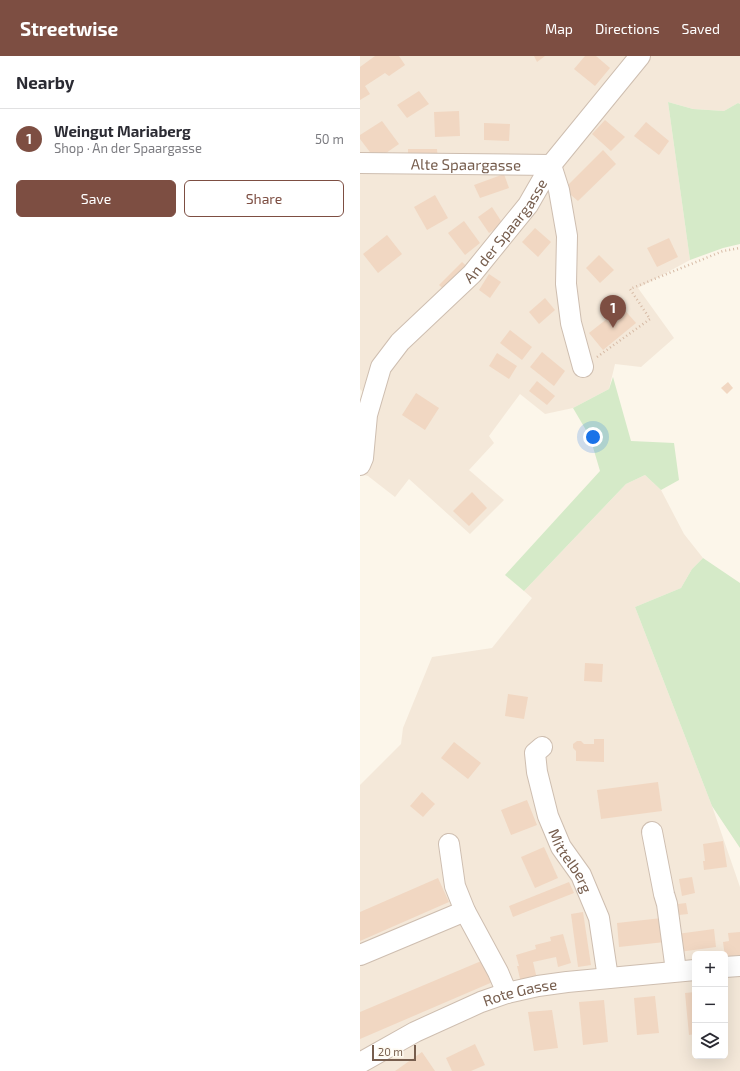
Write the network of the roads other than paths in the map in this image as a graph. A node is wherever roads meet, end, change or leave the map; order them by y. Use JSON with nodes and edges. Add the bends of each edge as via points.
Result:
{"nodes":[{"id":1,"x":639,"y":56,"type":"edge"},
{"id":2,"x":360,"y":164,"type":"edge"},
{"id":3,"x":551,"y":165,"type":"junction"},
{"id":4,"x":583,"y":367,"type":"road end"},
{"id":5,"x":360,"y":465,"type":"edge"},
{"id":6,"x":542,"y":747,"type":"dead end"},
{"id":7,"x":652,"y":832,"type":"dead end"},
{"id":8,"x":450,"y":844,"type":"dead end"},
{"id":9,"x":465,"y":911,"type":"junction"},
{"id":10,"x":360,"y":955,"type":"edge"},
{"id":11,"x":740,"y":966,"type":"edge"},
{"id":12,"x":728,"y":967,"type":"edge"},
{"id":13,"x":686,"y":970,"type":"edge"},
{"id":14,"x":608,"y":978,"type":"junction"},
{"id":15,"x":507,"y":993,"type":"junction"},
{"id":16,"x":361,"y":1061,"type":"edge"}],
"edges":[{"from":1,"to":3,"type":"street"},
{"from":2,"to":3,"type":"street","name":"Alte Spaargasse"},
{"from":3,"to":4,"type":"street","name":"An der Spaargasse","via":[[559,190],[567,236],[566,284],[571,323]]},
{"from":3,"to":5,"type":"street","name":"An der Spaargasse","via":[[528,205],[472,274],[400,342],[381,367],[367,414],[363,458]]},
{"from":6,"to":14,"type":"street","name":"Mittelberg","via":[[535,753],[548,816],[561,847],[581,875],[599,918]]},
{"from":7,"to":13,"type":"street","via":[[664,894]]},
{"from":8,"to":9,"type":"street","via":[[455,886]]},
{"from":9,"to":10,"type":"street"},
{"from":9,"to":15,"type":"street"},
{"from":11,"to":12,"type":"street"},
{"from":13,"to":14,"type":"street","name":"Rote Gasse"},
{"from":14,"to":15,"type":"street","name":"Rote Gasse","via":[[538,986]]},
{"from":15,"to":16,"type":"street","name":"Rote Gasse","via":[[415,1032]]}]}
